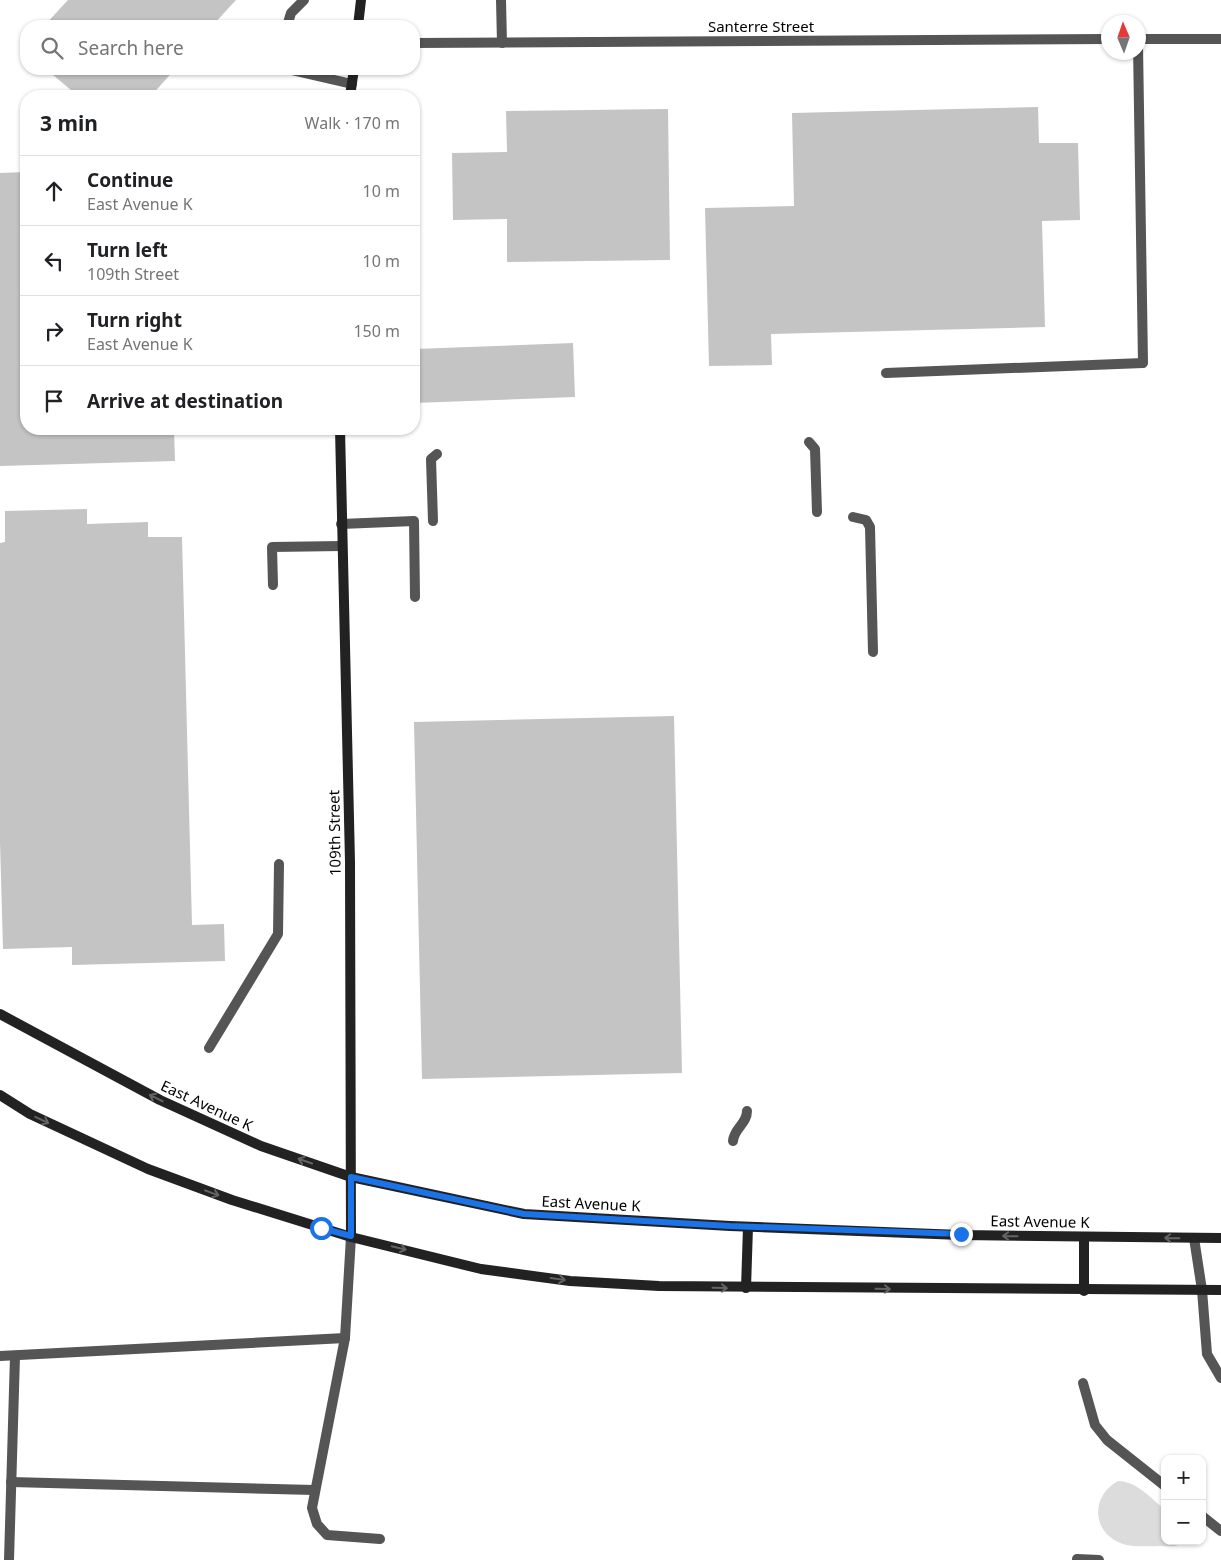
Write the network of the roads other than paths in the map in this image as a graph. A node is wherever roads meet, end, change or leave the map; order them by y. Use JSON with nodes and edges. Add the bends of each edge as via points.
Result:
{"nodes":[{"id":1,"x":304,"y":0,"type":"edge"},
{"id":2,"x":361,"y":0,"type":"edge"},
{"id":3,"x":501,"y":0,"type":"edge"},
{"id":4,"x":289,"y":20,"type":"edge"},
{"id":5,"x":359,"y":20,"type":"edge"},
{"id":6,"x":1101,"y":39,"type":"edge"},
{"id":7,"x":1146,"y":39,"type":"edge"},
{"id":8,"x":1221,"y":39,"type":"edge"},
{"id":9,"x":420,"y":43,"type":"edge"},
{"id":10,"x":502,"y":43,"type":"junction"},
{"id":11,"x":1138,"y":60,"type":"edge"},
{"id":12,"x":313,"y":75,"type":"edge"},
{"id":13,"x":353,"y":75,"type":"edge"},
{"id":14,"x":352,"y":84,"type":"junction"},
{"id":15,"x":351,"y":90,"type":"edge"},
{"id":16,"x":886,"y":373,"type":"dead end"},
{"id":17,"x":340,"y":435,"type":"edge"},
{"id":18,"x":809,"y":442,"type":"dead end"},
{"id":19,"x":437,"y":454,"type":"dead end"},
{"id":20,"x":817,"y":512,"type":"dead end"},
{"id":21,"x":853,"y":517,"type":"dead end"},
{"id":22,"x":433,"y":521,"type":"dead end"},
{"id":23,"x":341,"y":524,"type":"junction"},
{"id":24,"x":342,"y":546,"type":"junction"},
{"id":25,"x":273,"y":585,"type":"dead end"},
{"id":26,"x":415,"y":597,"type":"dead end"},
{"id":27,"x":873,"y":652,"type":"dead end"},
{"id":28,"x":279,"y":864,"type":"dead end"},
{"id":29,"x":0,"y":1014,"type":"edge"},
{"id":30,"x":209,"y":1048,"type":"dead end"},
{"id":31,"x":0,"y":1095,"type":"edge"},
{"id":32,"x":747,"y":1112,"type":"dead end"},
{"id":33,"x":734,"y":1141,"type":"dead end"},
{"id":34,"x":351,"y":1177,"type":"junction"},
{"id":35,"x":748,"y":1227,"type":"junction"},
{"id":36,"x":351,"y":1236,"type":"junction"},
{"id":37,"x":1084,"y":1237,"type":"junction"},
{"id":38,"x":1194,"y":1238,"type":"junction"},
{"id":39,"x":1221,"y":1238,"type":"edge"},
{"id":40,"x":746,"y":1288,"type":"junction"},
{"id":41,"x":1202,"y":1290,"type":"junction"},
{"id":42,"x":1221,"y":1290,"type":"edge"},
{"id":43,"x":1084,"y":1291,"type":"junction"},
{"id":44,"x":345,"y":1338,"type":"junction"},
{"id":45,"x":0,"y":1356,"type":"edge"},
{"id":46,"x":15,"y":1356,"type":"junction"},
{"id":47,"x":1221,"y":1378,"type":"edge"},
{"id":48,"x":1083,"y":1383,"type":"dead end"},
{"id":49,"x":11,"y":1482,"type":"junction"},
{"id":50,"x":1161,"y":1483,"type":"edge"},
{"id":51,"x":314,"y":1490,"type":"junction"},
{"id":52,"x":1206,"y":1519,"type":"edge"},
{"id":53,"x":1221,"y":1530,"type":"edge"},
{"id":54,"x":380,"y":1539,"type":"dead end"},
{"id":55,"x":1077,"y":1559,"type":"edge"},
{"id":56,"x":9,"y":1560,"type":"edge"},
{"id":57,"x":1099,"y":1560,"type":"edge"}],
"edges":[{"from":1,"to":4,"type":"street","via":[[291,12]]},
{"from":2,"to":5,"type":"street"},
{"from":3,"to":10,"type":"street"},
{"from":6,"to":10,"type":"street","name":"Santerre Street"},
{"from":7,"to":8,"type":"street"},
{"from":9,"to":10,"type":"street","name":"Santerre Street"},
{"from":11,"to":16,"type":"street","via":[[1142,363]]},
{"from":12,"to":14,"type":"street"},
{"from":13,"to":14,"type":"street"},
{"from":14,"to":15,"type":"street"},
{"from":17,"to":23,"type":"street","name":"109th Street"},
{"from":18,"to":20,"type":"street","via":[[815,449]]},
{"from":19,"to":22,"type":"street","via":[[432,459]]},
{"from":21,"to":27,"type":"street","via":[[866,520],[870,527]]},
{"from":23,"to":24,"type":"street","name":"109th Street"},
{"from":23,"to":26,"type":"street","via":[[414,521]]},
{"from":24,"to":25,"type":"street","via":[[272,547]]},
{"from":24,"to":34,"type":"street","name":"109th Street","via":[[350,862]]},
{"from":28,"to":30,"type":"street","via":[[278,934]]},
{"from":34,"to":29,"type":"street","name":"East Avenue K","one_way":true,"via":[[261,1146],[176,1108]]},
{"from":31,"to":36,"type":"street","one_way":true,"via":[[30,1114],[148,1169],[232,1200]]},
{"from":32,"to":33,"type":"street","via":[[746,1120],[736,1130]]},
{"from":34,"to":35,"type":"street","name":"East Avenue K","via":[[524,1214]]},
{"from":34,"to":36,"type":"street","name":"109th Street"},
{"from":37,"to":35,"type":"street","name":"East Avenue K","one_way":true},
{"from":35,"to":40,"type":"street"},
{"from":36,"to":40,"type":"street","one_way":true,"via":[[481,1269],[562,1280]]},
{"from":36,"to":44,"type":"street"},
{"from":38,"to":37,"type":"street","name":"East Avenue K","one_way":true},
{"from":37,"to":43,"type":"street"},
{"from":38,"to":39,"type":"street","name":"East Avenue K"},
{"from":38,"to":41,"type":"street"},
{"from":40,"to":43,"type":"street","one_way":true},
{"from":41,"to":42,"type":"street"},
{"from":41,"to":43,"type":"street"},
{"from":41,"to":47,"type":"street","via":[[1207,1354]]},
{"from":44,"to":46,"type":"street"},
{"from":44,"to":51,"type":"street"},
{"from":45,"to":46,"type":"street"},
{"from":46,"to":49,"type":"street"},
{"from":48,"to":50,"type":"street","via":[[1095,1426],[1107,1440]]},
{"from":49,"to":51,"type":"street"},
{"from":49,"to":56,"type":"street"},
{"from":51,"to":54,"type":"street","via":[[312,1508],[317,1524],[327,1535]]},
{"from":52,"to":53,"type":"street"},
{"from":55,"to":57,"type":"street"}]}
